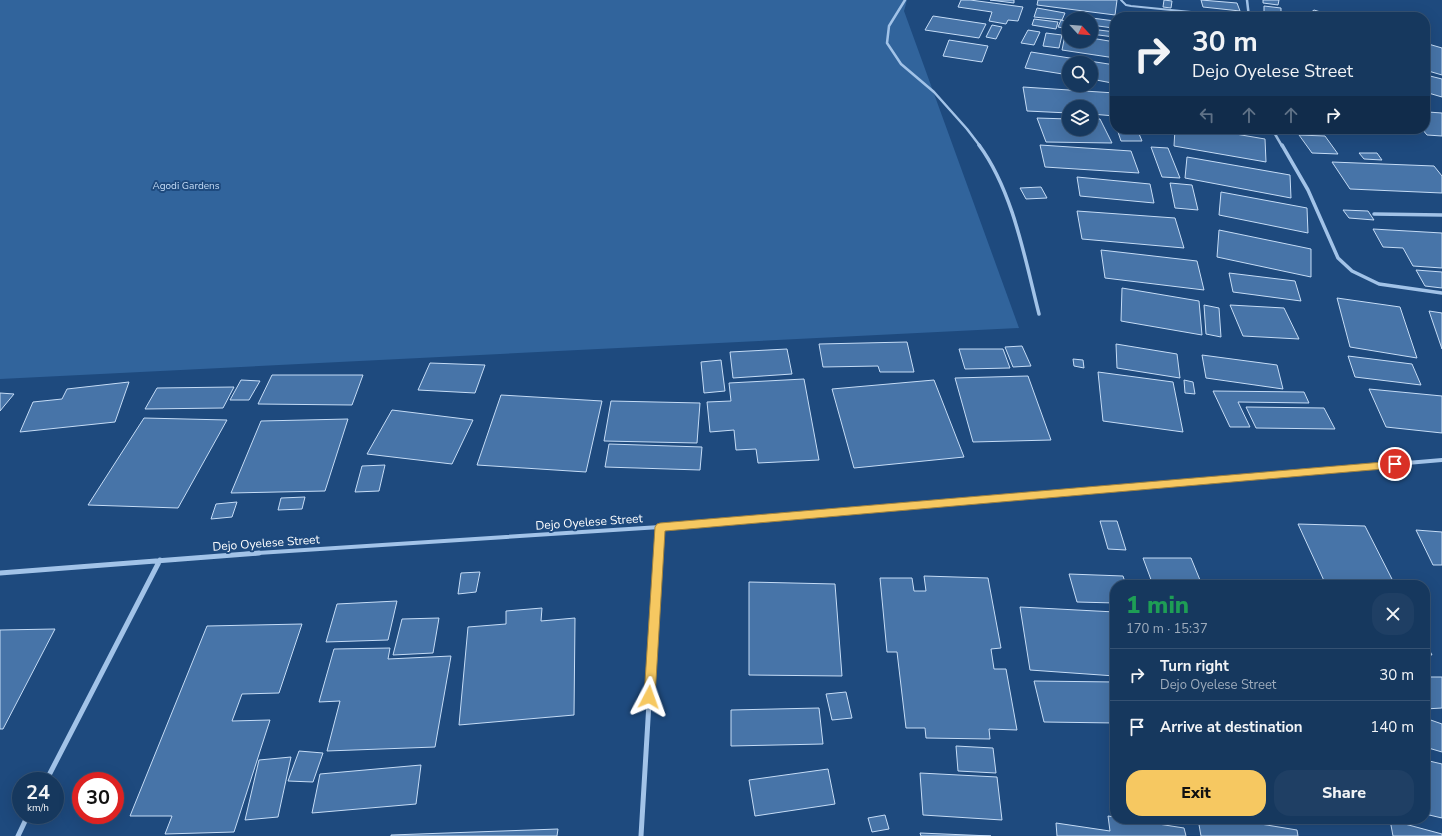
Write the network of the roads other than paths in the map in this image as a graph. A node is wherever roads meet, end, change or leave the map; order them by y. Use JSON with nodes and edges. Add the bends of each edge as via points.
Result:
{"nodes":[{"id":1,"x":905,"y":0,"type":"edge"},
{"id":2,"x":1121,"y":0,"type":"edge"},
{"id":3,"x":1247,"y":0,"type":"edge"},
{"id":4,"x":1191,"y":12,"type":"edge"},
{"id":5,"x":1248,"y":12,"type":"edge"},
{"id":6,"x":1275,"y":134,"type":"edge"},
{"id":7,"x":1374,"y":214,"type":"dead end"},
{"id":8,"x":1442,"y":215,"type":"edge"},
{"id":9,"x":1442,"y":293,"type":"edge"},
{"id":10,"x":1039,"y":314,"type":"dead end"},
{"id":11,"x":1442,"y":460,"type":"edge"},
{"id":12,"x":660,"y":527,"type":"junction"},
{"id":13,"x":160,"y":560,"type":"junction"},
{"id":14,"x":0,"y":573,"type":"edge"},
{"id":15,"x":51,"y":772,"type":"edge"},
{"id":16,"x":24,"y":824,"type":"edge"},
{"id":17,"x":18,"y":836,"type":"edge"},
{"id":18,"x":641,"y":836,"type":"edge"}],
"edges":[{"from":1,"to":10,"type":"street","via":[[888,26],[886,43],[901,64],[934,92],[967,129],[991,161],[1015,220]]},
{"from":2,"to":4,"type":"lane","via":[[1131,6]]},
{"from":3,"to":5,"type":"street"},
{"from":6,"to":9,"type":"street","via":[[1308,190],[1338,258],[1352,271],[1379,284]]},
{"from":7,"to":8,"type":"street"},
{"from":11,"to":12,"type":"street","name":"Dejo Oyelese Street"},
{"from":12,"to":13,"type":"street","name":"Dejo Oyelese Street"},
{"from":12,"to":18,"type":"street"},
{"from":13,"to":14,"type":"street","name":"Dejo Oyelese Street"},
{"from":13,"to":15,"type":"street"},
{"from":16,"to":17,"type":"street"}]}
